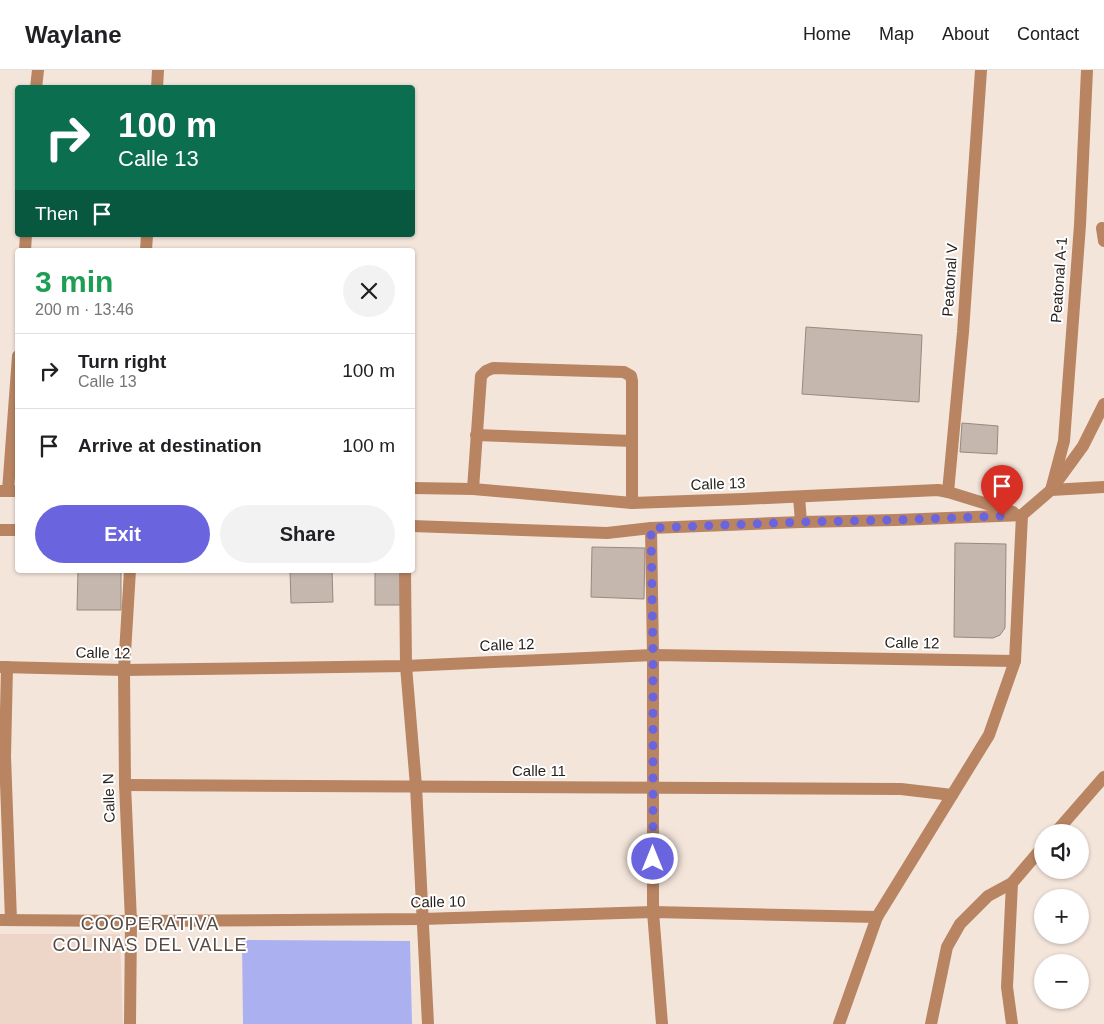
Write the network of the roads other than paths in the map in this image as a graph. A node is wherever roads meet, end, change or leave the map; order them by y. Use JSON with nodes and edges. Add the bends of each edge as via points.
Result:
{"nodes":[{"id":1,"x":38,"y":70,"type":"edge"},
{"id":2,"x":158,"y":70,"type":"edge"},
{"id":3,"x":981,"y":70,"type":"edge"},
{"id":4,"x":1087,"y":70,"type":"edge"},
{"id":5,"x":36,"y":85,"type":"edge"},
{"id":6,"x":156,"y":85,"type":"edge"},
{"id":7,"x":15,"y":401,"type":"edge"},
{"id":8,"x":1104,"y":404,"type":"edge"},
{"id":9,"x":476,"y":435,"type":"junction"},
{"id":10,"x":632,"y":441,"type":"junction"},
{"id":11,"x":1104,"y":487,"type":"edge"},
{"id":12,"x":415,"y":488,"type":"edge"},
{"id":13,"x":473,"y":489,"type":"junction"},
{"id":14,"x":1051,"y":490,"type":"junction"},
{"id":15,"x":9,"y":491,"type":"edge"},
{"id":16,"x":948,"y":492,"type":"junction"},
{"id":17,"x":798,"y":497,"type":"junction"},
{"id":18,"x":632,"y":503,"type":"junction"},
{"id":19,"x":1022,"y":515,"type":"junction"},
{"id":20,"x":801,"y":522,"type":"junction"},
{"id":21,"x":415,"y":526,"type":"edge"},
{"id":22,"x":651,"y":528,"type":"junction"},
{"id":23,"x":0,"y":530,"type":"edge"},
{"id":24,"x":15,"y":530,"type":"edge"},
{"id":25,"x":130,"y":573,"type":"edge"},
{"id":26,"x":406,"y":573,"type":"edge"},
{"id":27,"x":653,"y":655,"type":"junction"},
{"id":28,"x":1014,"y":661,"type":"junction"},
{"id":29,"x":406,"y":666,"type":"junction"},
{"id":30,"x":3,"y":667,"type":"edge"},
{"id":31,"x":124,"y":670,"type":"junction"},
{"id":32,"x":2,"y":756,"type":"edge"},
{"id":33,"x":1104,"y":777,"type":"edge"},
{"id":34,"x":125,"y":785,"type":"junction"},
{"id":35,"x":416,"y":786,"type":"junction"},
{"id":36,"x":653,"y":788,"type":"junction"},
{"id":37,"x":952,"y":795,"type":"junction"},
{"id":38,"x":1063,"y":824,"type":"edge"},
{"id":39,"x":1034,"y":857,"type":"edge"},
{"id":40,"x":1012,"y":883,"type":"junction"},
{"id":41,"x":653,"y":912,"type":"junction"},
{"id":42,"x":877,"y":917,"type":"junction"},
{"id":43,"x":422,"y":919,"type":"junction"},
{"id":44,"x":5,"y":920,"type":"edge"},
{"id":45,"x":132,"y":922,"type":"junction"},
{"id":46,"x":130,"y":1024,"type":"edge"},
{"id":47,"x":428,"y":1024,"type":"edge"},
{"id":48,"x":662,"y":1024,"type":"edge"},
{"id":49,"x":839,"y":1024,"type":"edge"},
{"id":50,"x":931,"y":1024,"type":"edge"},
{"id":51,"x":1012,"y":1024,"type":"edge"}],
"edges":[{"from":1,"to":5,"type":"street"},
{"from":2,"to":6,"type":"street"},
{"from":3,"to":16,"type":"street","name":"Peatonal V"},
{"from":4,"to":14,"type":"street","name":"Peatonal A-1","via":[[1080,225],[1064,441]]},
{"from":7,"to":15,"type":"street"},
{"from":8,"to":14,"type":"street","via":[[1083,446]]},
{"from":9,"to":10,"type":"street"},
{"from":9,"to":10,"type":"street","via":[[482,376],[493,368],[624,372],[631,376],[632,381]]},
{"from":9,"to":13,"type":"street"},
{"from":10,"to":18,"type":"street"},
{"from":11,"to":14,"type":"street"},
{"from":12,"to":13,"type":"street","name":"Calle 13"},
{"from":13,"to":18,"type":"street","name":"Calle 13"},
{"from":14,"to":19,"type":"street"},
{"from":16,"to":17,"type":"street","name":"Calle 13"},
{"from":16,"to":19,"type":"street","name":"Calle 13"},
{"from":17,"to":18,"type":"street","name":"Calle 13"},
{"from":17,"to":20,"type":"street"},
{"from":19,"to":20,"type":"street"},
{"from":19,"to":28,"type":"street"},
{"from":20,"to":22,"type":"street"},
{"from":21,"to":22,"type":"street","via":[[607,533]]},
{"from":22,"to":27,"type":"street"},
{"from":23,"to":24,"type":"street"},
{"from":25,"to":31,"type":"street","name":"Calle N"},
{"from":26,"to":29,"type":"street"},
{"from":27,"to":28,"type":"street","name":"Calle 12"},
{"from":27,"to":29,"type":"street","name":"Calle 12"},
{"from":27,"to":36,"type":"street"},
{"from":28,"to":37,"type":"street","via":[[988,735]]},
{"from":29,"to":31,"type":"street","name":"Calle 12"},
{"from":29,"to":35,"type":"street"},
{"from":30,"to":31,"type":"street","name":"Calle 12"},
{"from":30,"to":32,"type":"street"},
{"from":31,"to":34,"type":"street","name":"Calle N"},
{"from":32,"to":44,"type":"street"},
{"from":33,"to":38,"type":"street"},
{"from":34,"to":35,"type":"street","name":"Calle 11"},
{"from":34,"to":45,"type":"street","name":"Calle N"},
{"from":35,"to":36,"type":"street","name":"Calle 11"},
{"from":35,"to":43,"type":"street"},
{"from":36,"to":37,"type":"street","name":"Calle 11","via":[[901,789]]},
{"from":36,"to":41,"type":"street"},
{"from":37,"to":42,"type":"street"},
{"from":39,"to":40,"type":"street"},
{"from":40,"to":50,"type":"street","via":[[988,896],[960,924],[947,948]]},
{"from":40,"to":51,"type":"street","via":[[1007,988]]},
{"from":41,"to":42,"type":"street","name":"Calle 10"},
{"from":41,"to":43,"type":"street","name":"Calle 10"},
{"from":41,"to":48,"type":"street"},
{"from":42,"to":49,"type":"street"},
{"from":43,"to":45,"type":"street","name":"Calle 10"},
{"from":43,"to":47,"type":"street"},
{"from":44,"to":45,"type":"street","name":"Calle 10"},
{"from":45,"to":46,"type":"street","name":"Calle N"}]}
